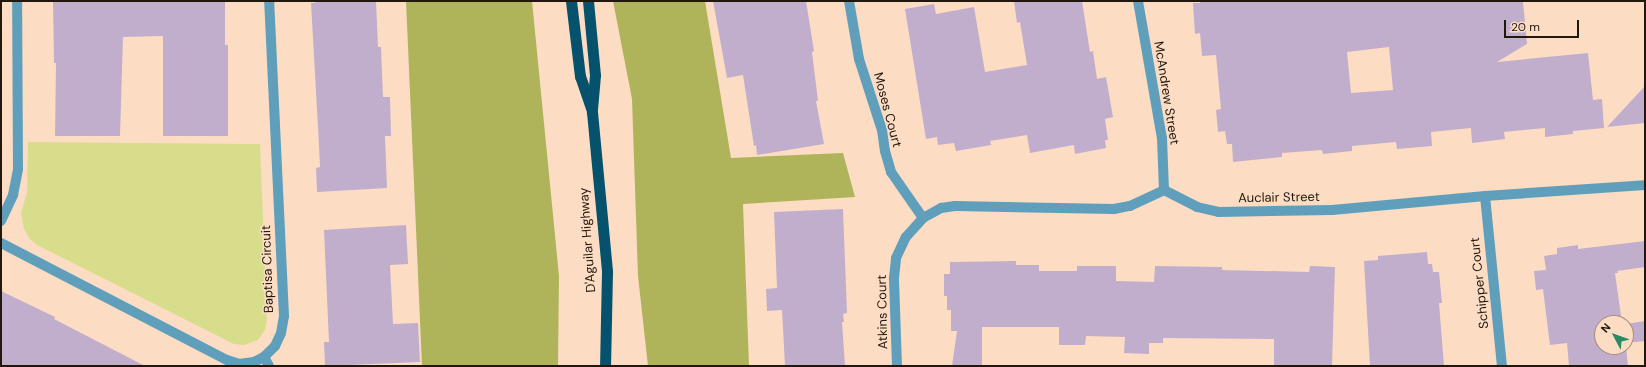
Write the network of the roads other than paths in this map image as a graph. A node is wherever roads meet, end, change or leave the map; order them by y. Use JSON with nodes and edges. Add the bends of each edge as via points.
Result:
{"nodes":[{"id":1,"x":17,"y":1,"type":"edge"},
{"id":2,"x":269,"y":1,"type":"edge"},
{"id":3,"x":571,"y":1,"type":"edge"},
{"id":4,"x":588,"y":1,"type":"edge"},
{"id":5,"x":849,"y":1,"type":"edge"},
{"id":6,"x":1138,"y":1,"type":"edge"},
{"id":7,"x":592,"y":112,"type":"junction"},
{"id":8,"x":1645,"y":185,"type":"edge"},
{"id":9,"x":1164,"y":190,"type":"junction"},
{"id":10,"x":1485,"y":196,"type":"junction"},
{"id":11,"x":923,"y":218,"type":"junction"},
{"id":12,"x":1,"y":221,"type":"edge"},
{"id":13,"x":1,"y":243,"type":"edge"},
{"id":14,"x":266,"y":362,"type":"edge"},
{"id":15,"x":605,"y":366,"type":"edge"},
{"id":16,"x":897,"y":366,"type":"edge"},
{"id":17,"x":1502,"y":366,"type":"edge"}],
"edges":[{"from":1,"to":12,"type":"street","via":[[18,169],[13,195]]},
{"from":2,"to":14,"type":"street","name":"Baptisa Circuit","via":[[284,316],[281,333]]},
{"from":3,"to":7,"type":"highway","name":"D'Aguilar Highway","via":[[580,76]]},
{"from":4,"to":7,"type":"highway","name":"D'Aguilar Highway","via":[[595,75]]},
{"from":5,"to":11,"type":"street","name":"Moses Court","via":[[859,59],[882,130],[891,172]]},
{"from":6,"to":9,"type":"street","name":"McAndrew Street","via":[[1162,138]]},
{"from":7,"to":15,"type":"highway","name":"D'Aguilar Highway","via":[[607,272]]},
{"from":8,"to":10,"type":"street","name":"Auclair Street"},
{"from":9,"to":10,"type":"street","name":"Auclair Street","via":[[1197,207],[1218,212],[1332,210]]},
{"from":9,"to":11,"type":"street","via":[[1130,206],[1114,209],[955,206],[940,208]]},
{"from":10,"to":17,"type":"street","name":"Schipper Court"},
{"from":11,"to":16,"type":"street","name":"Atkins Court","via":[[906,237],[896,258],[894,278]]},
{"from":13,"to":14,"type":"street","name":"Baptisa Circuit","via":[[227,360],[239,364]]}]}
